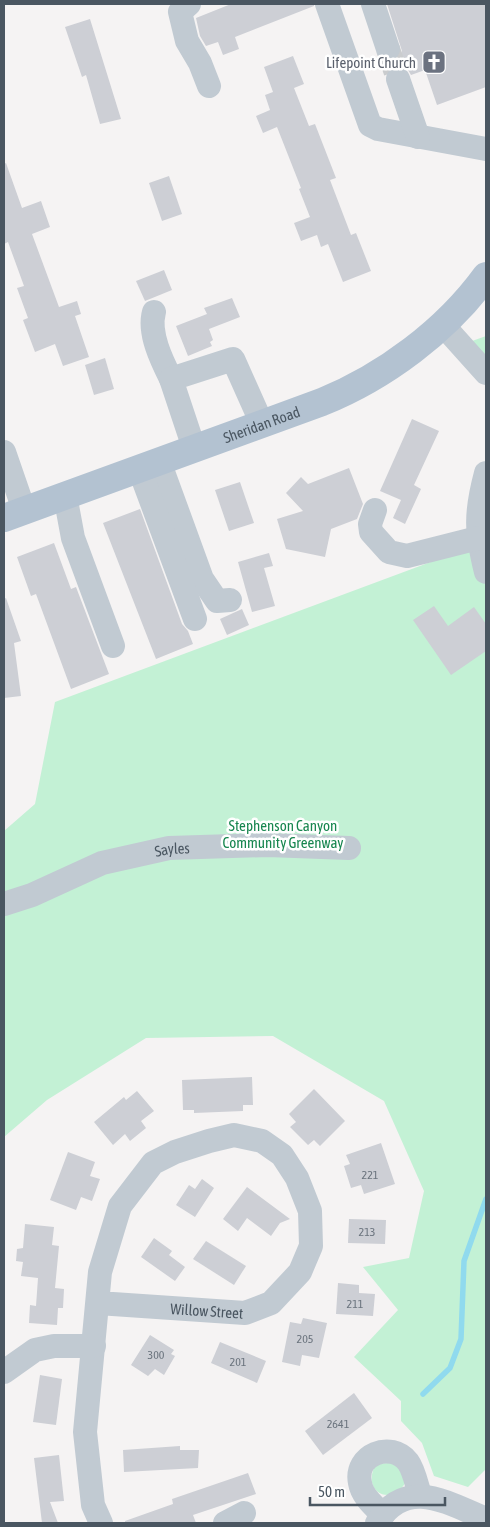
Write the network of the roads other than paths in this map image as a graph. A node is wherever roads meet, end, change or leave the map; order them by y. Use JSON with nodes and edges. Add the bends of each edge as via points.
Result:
{"nodes":[{"id":1,"x":189,"y":4,"type":"edge"},
{"id":2,"x":327,"y":4,"type":"edge"},
{"id":3,"x":373,"y":4,"type":"edge"},
{"id":4,"x":388,"y":49,"type":"tunnel mouth"},
{"id":5,"x":398,"y":79,"type":"tunnel mouth"},
{"id":6,"x":209,"y":86,"type":"dead end"},
{"id":7,"x":418,"y":137,"type":"junction"},
{"id":8,"x":486,"y":149,"type":"edge"},
{"id":9,"x":486,"y":276,"type":"edge"},
{"id":10,"x":154,"y":312,"type":"dead end"},
{"id":11,"x":442,"y":324,"type":"junction"},
{"id":12,"x":486,"y":373,"type":"edge"},
{"id":13,"x":171,"y":379,"type":"junction"},
{"id":14,"x":262,"y":424,"type":"junction"},
{"id":15,"x":194,"y":448,"type":"junction"},
{"id":16,"x":4,"y":452,"type":"edge"},
{"id":17,"x":149,"y":465,"type":"junction"},
{"id":18,"x":486,"y":474,"type":"edge"},
{"id":19,"x":65,"y":495,"type":"junction"},
{"id":20,"x":375,"y":510,"type":"dead end"},
{"id":21,"x":14,"y":514,"type":"edge"},
{"id":22,"x":478,"y":538,"type":"junction"},
{"id":23,"x":486,"y":572,"type":"edge"},
{"id":24,"x":230,"y":600,"type":"dead end"},
{"id":25,"x":195,"y":619,"type":"dead end"},
{"id":26,"x":113,"y":646,"type":"dead end"},
{"id":27,"x":349,"y":848,"type":"dead end"},
{"id":28,"x":4,"y":904,"type":"edge"},
{"id":29,"x":98,"y":1303,"type":"junction"},
{"id":30,"x":94,"y":1346,"type":"junction"},
{"id":31,"x":4,"y":1372,"type":"edge"},
{"id":32,"x":395,"y":1509,"type":"edge"},
{"id":33,"x":486,"y":1518,"type":"edge"},
{"id":34,"x":101,"y":1523,"type":"edge"}],
"edges":[{"from":1,"to":6,"type":"street","via":[[180,12],[187,41]]},
{"from":2,"to":7,"type":"street","via":[[370,125]]},
{"from":3,"to":4,"type":"street"},
{"from":5,"to":7,"type":"street"},
{"from":7,"to":8,"type":"street"},
{"from":9,"to":11,"type":"main road","name":"Sheridan Road"},
{"from":10,"to":13,"type":"street","via":[[155,338]]},
{"from":11,"to":12,"type":"street"},
{"from":11,"to":14,"type":"main road","name":"Sheridan Road","via":[[368,379],[339,395]]},
{"from":13,"to":14,"type":"street","via":[[233,359]]},
{"from":13,"to":15,"type":"street"},
{"from":14,"to":15,"type":"main road","name":"Sheridan Road"},
{"from":15,"to":17,"type":"main road","name":"Sheridan Road"},
{"from":16,"to":21,"type":"street"},
{"from":17,"to":19,"type":"main road","name":"Sheridan Road"},
{"from":17,"to":24,"type":"street","via":[[202,579],[217,601]]},
{"from":17,"to":25,"type":"street"},
{"from":18,"to":22,"type":"street","via":[[477,514]]},
{"from":19,"to":21,"type":"main road","name":"Sheridan Road"},
{"from":19,"to":26,"type":"street","via":[[72,538]]},
{"from":20,"to":22,"type":"street","via":[[371,532],[390,552],[407,556]]},
{"from":22,"to":23,"type":"street"},
{"from":27,"to":28,"type":"street","name":"Sayles","via":[[268,845],[169,848],[102,863],[32,895]]},
{"from":29,"to":29,"type":"street","name":"Willow Street","via":[[245,1313],[271,1303],[300,1272],[311,1246],[310,1211],[297,1178],[282,1155],[262,1141],[234,1135],[175,1152],[153,1163],[120,1206],[100,1272]]},
{"from":29,"to":30,"type":"street","name":"Willow Street"},
{"from":30,"to":31,"type":"street","via":[[54,1346],[35,1350]]},
{"from":30,"to":34,"type":"street","name":"Willow Street","via":[[85,1432],[93,1505]]},
{"from":32,"to":33,"type":"street","via":[[436,1499]]}]}
